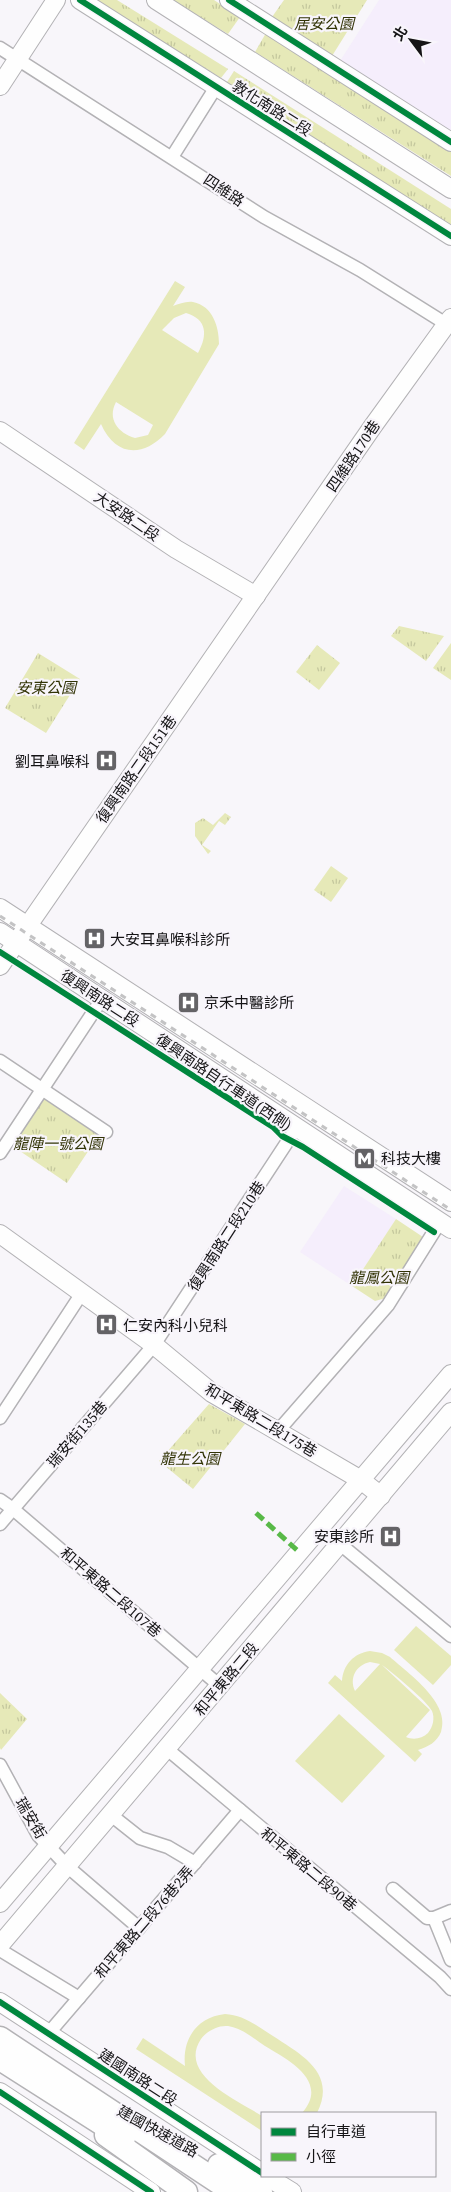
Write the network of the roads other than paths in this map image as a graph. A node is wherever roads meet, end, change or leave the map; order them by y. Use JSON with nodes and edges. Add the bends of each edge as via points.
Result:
{"nodes":[{"id":1,"x":56,"y":0,"type":"edge"},
{"id":2,"x":80,"y":0,"type":"edge"},
{"id":3,"x":156,"y":0,"type":"edge"},
{"id":4,"x":229,"y":0,"type":"edge"},
{"id":5,"x":0,"y":48,"type":"edge"},
{"id":6,"x":17,"y":58,"type":"junction"},
{"id":7,"x":0,"y":86,"type":"edge"},
{"id":8,"x":216,"y":87,"type":"junction"},
{"id":9,"x":451,"y":142,"type":"edge"},
{"id":10,"x":172,"y":157,"type":"junction"},
{"id":11,"x":451,"y":189,"type":"edge"},
{"id":12,"x":451,"y":236,"type":"edge"},
{"id":13,"x":449,"y":323,"type":"edge"},
{"id":14,"x":0,"y":431,"type":"edge"},
{"id":15,"x":256,"y":596,"type":"junction"},
{"id":16,"x":0,"y":908,"type":"edge"},
{"id":17,"x":28,"y":926,"type":"junction"},
{"id":18,"x":0,"y":932,"type":"edge"},
{"id":19,"x":17,"y":943,"type":"junction"},
{"id":20,"x":0,"y":966,"type":"edge"},
{"id":21,"x":102,"y":999,"type":"junction"},
{"id":22,"x":0,"y":1061,"type":"edge"},
{"id":23,"x":43,"y":1088,"type":"junction"},
{"id":24,"x":297,"y":1128,"type":"junction"},
{"id":25,"x":106,"y":1132,"type":"dead end"},
{"id":26,"x":0,"y":1152,"type":"edge"},
{"id":27,"x":451,"y":1202,"type":"edge"},
{"id":28,"x":446,"y":1225,"type":"edge"},
{"id":29,"x":0,"y":1234,"type":"edge"},
{"id":30,"x":82,"y":1293,"type":"junction"},
{"id":31,"x":154,"y":1345,"type":"junction"},
{"id":32,"x":451,"y":1374,"type":"edge"},
{"id":33,"x":451,"y":1412,"type":"edge"},
{"id":34,"x":0,"y":1418,"type":"edge"},
{"id":35,"x":278,"y":1432,"type":"junction"},
{"id":36,"x":361,"y":1480,"type":"junction"},
{"id":37,"x":381,"y":1496,"type":"junction"},
{"id":38,"x":0,"y":1500,"type":"edge"},
{"id":39,"x":13,"y":1508,"type":"junction"},
{"id":40,"x":0,"y":1524,"type":"edge"},
{"id":41,"x":340,"y":1544,"type":"junction"},
{"id":42,"x":451,"y":1636,"type":"edge"},
{"id":43,"x":200,"y":1668,"type":"junction"},
{"id":44,"x":220,"y":1686,"type":"junction"},
{"id":45,"x":167,"y":1749,"type":"junction"},
{"id":46,"x":0,"y":1765,"type":"edge"},
{"id":47,"x":240,"y":1810,"type":"junction"},
{"id":48,"x":111,"y":1815,"type":"junction"},
{"id":49,"x":48,"y":1846,"type":"junction"},
{"id":50,"x":195,"y":1863,"type":"junction"},
{"id":51,"x":68,"y":1866,"type":"junction"},
{"id":52,"x":393,"y":1889,"type":"dead end"},
{"id":53,"x":0,"y":1903,"type":"edge"},
{"id":54,"x":451,"y":1911,"type":"edge"},
{"id":55,"x":434,"y":1918,"type":"junction"},
{"id":56,"x":139,"y":1928,"type":"junction"},
{"id":57,"x":0,"y":1945,"type":"edge"},
{"id":58,"x":0,"y":1950,"type":"edge"},
{"id":59,"x":451,"y":1960,"type":"edge"},
{"id":60,"x":446,"y":1975,"type":"edge"},
{"id":61,"x":451,"y":1989,"type":"edge"},
{"id":62,"x":79,"y":1998,"type":"junction"},
{"id":63,"x":0,"y":2002,"type":"edge"},
{"id":64,"x":48,"y":2034,"type":"junction"},
{"id":65,"x":0,"y":2038,"type":"edge"},
{"id":66,"x":0,"y":2059,"type":"edge"},
{"id":67,"x":49,"y":2082,"type":"junction"},
{"id":68,"x":0,"y":2092,"type":"edge"},
{"id":69,"x":96,"y":2112,"type":"junction"},
{"id":70,"x":261,"y":2172,"type":"edge"},
{"id":71,"x":268,"y":2177,"type":"edge"},
{"id":72,"x":151,"y":2192,"type":"edge"},
{"id":73,"x":186,"y":2192,"type":"edge"},
{"id":74,"x":209,"y":2192,"type":"edge"},
{"id":75,"x":233,"y":2192,"type":"edge"},
{"id":76,"x":261,"y":2192,"type":"edge"},
{"id":77,"x":292,"y":2192,"type":"edge"}],
"edges":[{"from":1,"to":6,"type":"main road"},
{"from":2,"to":8,"type":"main road","name":"敦化南路二段"},
{"from":3,"to":11,"type":"main road","name":"敦化南路二段"},
{"from":4,"to":9,"type":"main road"},
{"from":5,"to":6,"type":"street","name":"四維路"},
{"from":6,"to":7,"type":"main road"},
{"from":6,"to":10,"type":"street","name":"四維路"},
{"from":8,"to":10,"type":"street"},
{"from":8,"to":12,"type":"main road","name":"敦化南路二段"},
{"from":10,"to":13,"type":"street","name":"四維路","via":[[264,217]]},
{"from":13,"to":15,"type":"main road","name":"四維路170巷","via":[[373,426]]},
{"from":14,"to":15,"type":"main road","name":"大安路二段","via":[[176,549]]},
{"from":15,"to":17,"type":"main road","name":"復興南路二段151巷"},
{"from":16,"to":17,"type":"main road","name":"復興南路二段"},
{"from":17,"to":19,"type":"main road","name":"復興南路二段151巷"},
{"from":17,"to":27,"type":"main road","name":"復興南路二段"},
{"from":18,"to":19,"type":"main road","name":"復興南路二段"},
{"from":19,"to":20,"type":"main road","name":"復興南路二段151巷"},
{"from":19,"to":21,"type":"main road","name":"復興南路二段"},
{"from":21,"to":23,"type":"street"},
{"from":21,"to":24,"type":"main road","name":"復興南路二段"},
{"from":22,"to":23,"type":"street"},
{"from":23,"to":25,"type":"street"},
{"from":23,"to":26,"type":"street"},
{"from":24,"to":28,"type":"main road","name":"復興南路二段"},
{"from":24,"to":31,"type":"street","name":"復興南路二段210巷"},
{"from":28,"to":35,"type":"street","via":[[388,1305]]},
{"from":29,"to":30,"type":"main road","name":"和平東路二段175巷"},
{"from":30,"to":31,"type":"main road","name":"和平東路二段175巷"},
{"from":30,"to":34,"type":"street"},
{"from":31,"to":35,"type":"main road","name":"和平東路二段175巷","via":[[212,1393]]},
{"from":31,"to":39,"type":"street","name":"瑞安街135巷"},
{"from":32,"to":36,"type":"main road","name":"和平東路二段"},
{"from":33,"to":37,"type":"main road","name":"和平東路二段"},
{"from":35,"to":36,"type":"main road","name":"和平東路二段175巷"},
{"from":36,"to":37,"type":"main road","name":"和平東路二段175巷"},
{"from":36,"to":43,"type":"main road","name":"和平東路二段"},
{"from":37,"to":41,"type":"main road","name":"和平東路二段"},
{"from":38,"to":39,"type":"street","name":"和平東路二段107巷"},
{"from":39,"to":40,"type":"street","name":"瑞安街135巷"},
{"from":39,"to":43,"type":"street","name":"和平東路二段107巷"},
{"from":41,"to":42,"type":"street"},
{"from":41,"to":44,"type":"main road","name":"和平東路二段"},
{"from":43,"to":44,"type":"street","name":"和平東路二段107巷"},
{"from":43,"to":49,"type":"main road","name":"和平東路二段"},
{"from":44,"to":45,"type":"main road","name":"和平東路二段"},
{"from":45,"to":47,"type":"street","name":"和平東路二段90巷"},
{"from":45,"to":48,"type":"main road","name":"和平東路二段"},
{"from":46,"to":49,"type":"street","name":"瑞安街","via":[[38,1835]]},
{"from":47,"to":50,"type":"street","name":"和平東路二段76巷2弄"},
{"from":47,"to":60,"type":"street","name":"和平東路二段90巷"},
{"from":48,"to":50,"type":"street","via":[[140,1838],[168,1847]]},
{"from":48,"to":51,"type":"main road","name":"和平東路二段"},
{"from":49,"to":51,"type":"street","name":"瑞安街"},
{"from":49,"to":53,"type":"main road","name":"和平東路二段"},
{"from":50,"to":56,"type":"street","name":"和平東路二段76巷2弄"},
{"from":51,"to":56,"type":"street","name":"瑞安街"},
{"from":51,"to":57,"type":"main road","name":"和平東路二段"},
{"from":52,"to":55,"type":"street","via":[[427,1918]]},
{"from":54,"to":55,"type":"street"},
{"from":55,"to":59,"type":"street"},
{"from":56,"to":62,"type":"street","name":"和平東路二段76巷2弄"},
{"from":58,"to":62,"type":"street"},
{"from":60,"to":61,"type":"street","name":"和平東路二段90巷"},
{"from":62,"to":64,"type":"street","name":"和平東路二段76巷2弄"},
{"from":63,"to":64,"type":"main road","name":"建國南路二段"},
{"from":64,"to":70,"type":"main road","name":"建國南路二段"},
{"from":65,"to":67,"type":"highway","name":"建國快速道路"},
{"from":66,"to":67,"type":"highway","name":"建國快速道路"},
{"from":67,"to":69,"type":"highway","name":"建國快速道路"},
{"from":67,"to":73,"type":"highway","name":"建國快速道路","via":[[165,2179]]},
{"from":67,"to":76,"type":"highway","name":"建國快速道路","via":[[190,2148]]},
{"from":68,"to":72,"type":"main road"},
{"from":69,"to":74,"type":"highway","name":"建國快速道路"},
{"from":69,"to":75,"type":"highway","name":"建國快速道路"},
{"from":71,"to":77,"type":"main road"}]}
